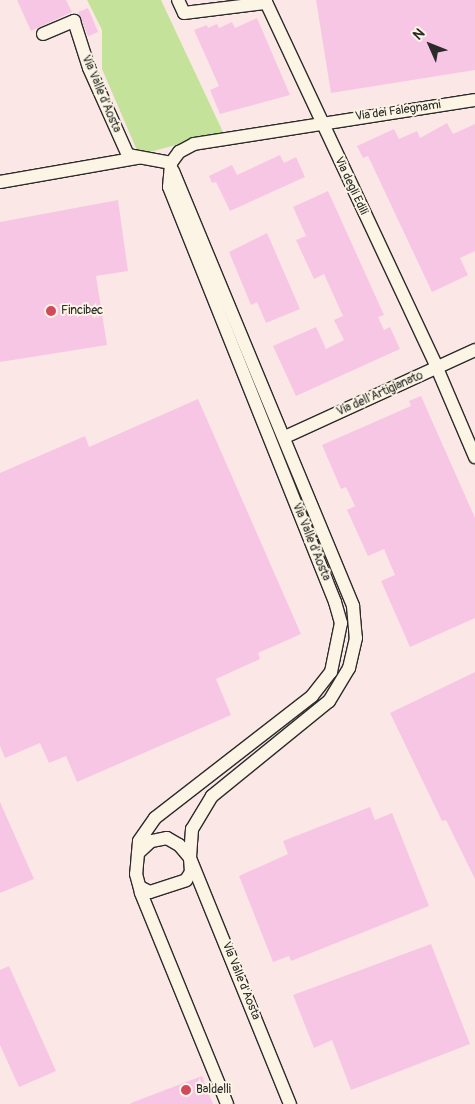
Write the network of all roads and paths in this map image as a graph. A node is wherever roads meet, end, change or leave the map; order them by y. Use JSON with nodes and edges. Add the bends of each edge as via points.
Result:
{"nodes":[{"id":1,"x":178,"y":0,"type":"edge"},
{"id":2,"x":266,"y":1,"type":"edge"},
{"id":3,"x":43,"y":34,"type":"dead end"},
{"id":4,"x":475,"y":100,"type":"edge"},
{"id":5,"x":322,"y":122,"type":"junction"},
{"id":6,"x":140,"y":158,"type":"junction"},
{"id":7,"x":171,"y":163,"type":"junction"},
{"id":8,"x":0,"y":182,"type":"edge"},
{"id":9,"x":475,"y":350,"type":"edge"},
{"id":10,"x":437,"y":368,"type":"junction"},
{"id":11,"x":285,"y":437,"type":"junction"},
{"id":12,"x":475,"y":457,"type":"edge"},
{"id":13,"x":138,"y":853,"type":"junction"},
{"id":14,"x":190,"y":858,"type":"junction"},
{"id":15,"x":140,"y":887,"type":"junction"},
{"id":16,"x":227,"y":1104,"type":"edge"},
{"id":17,"x":290,"y":1104,"type":"edge"}],
"edges":[{"from":1,"to":2,"type":"street","name":"Via degli Edili","via":[[184,13]]},
{"from":2,"to":5,"type":"street","name":"Via degli Edili"},
{"from":3,"to":6,"type":"street","name":"Via Valle d'Aosta","via":[[74,21],[89,68],[128,155]]},
{"from":4,"to":5,"type":"street","name":"Via dei Falegnami"},
{"from":5,"to":7,"type":"street","via":[[194,144],[179,152]]},
{"from":5,"to":10,"type":"street","name":"Via degli Edili"},
{"from":6,"to":7,"type":"street"},
{"from":6,"to":8,"type":"street"},
{"from":7,"to":11,"type":"street","name":"Via Valle d'Aosta"},
{"from":7,"to":13,"type":"street","name":"Via Valle d'Aosta","via":[[169,187],[341,623],[331,672],[312,696],[155,818],[139,840]]},
{"from":9,"to":10,"type":"street","name":"Via dell'Artigianato"},
{"from":10,"to":11,"type":"street","name":"Via dell'Artigianato"},
{"from":10,"to":12,"type":"street","name":"Via degli Edili"},
{"from":11,"to":14,"type":"street","name":"Via Valle d'Aosta","via":[[353,606],[356,638],[349,668],[329,701],[212,796],[200,811],[192,829]]},
{"from":13,"to":14,"type":"street","name":"Via Valle d'Aosta","via":[[151,841],[167,838],[179,845]]},
{"from":13,"to":15,"type":"street","name":"Via Valle d'Aosta","via":[[136,874]]},
{"from":14,"to":15,"type":"street","name":"Via Valle d'Aosta","via":[[191,872],[186,880],[150,892]]},
{"from":14,"to":17,"type":"street","name":"Via Valle d'Aosta"},
{"from":15,"to":16,"type":"street","name":"Via Valle d'Aosta"}]}
